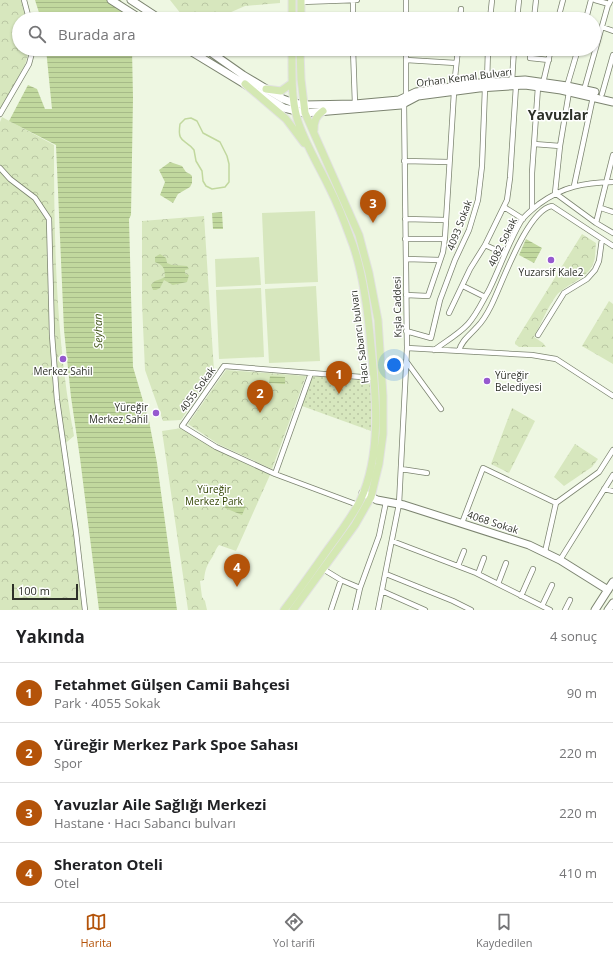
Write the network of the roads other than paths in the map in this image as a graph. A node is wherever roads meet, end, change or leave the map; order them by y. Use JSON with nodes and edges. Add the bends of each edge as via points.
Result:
{"nodes":[{"id":1,"x":24,"y":0,"type":"edge"},
{"id":2,"x":111,"y":0,"type":"edge"},
{"id":3,"x":131,"y":0,"type":"edge"},
{"id":4,"x":292,"y":0,"type":"edge"},
{"id":5,"x":353,"y":0,"type":"edge"},
{"id":6,"x":357,"y":0,"type":"edge"},
{"id":7,"x":406,"y":0,"type":"edge"},
{"id":8,"x":492,"y":0,"type":"edge"},
{"id":9,"x":519,"y":0,"type":"edge"},
{"id":10,"x":536,"y":0,"type":"edge"},
{"id":11,"x":563,"y":0,"type":"edge"},
{"id":12,"x":591,"y":0,"type":"edge"},
{"id":13,"x":595,"y":0,"type":"edge"},
{"id":14,"x":301,"y":1,"type":"edge"},
{"id":15,"x":610,"y":2,"type":"edge"},
{"id":16,"x":462,"y":9,"type":"dead end"},
{"id":17,"x":27,"y":12,"type":"edge"},
{"id":18,"x":130,"y":12,"type":"edge"},
{"id":19,"x":149,"y":12,"type":"edge"},
{"id":20,"x":292,"y":12,"type":"edge"},
{"id":21,"x":301,"y":12,"type":"edge"},
{"id":22,"x":353,"y":12,"type":"edge"},
{"id":23,"x":406,"y":12,"type":"edge"},
{"id":24,"x":461,"y":12,"type":"edge"},
{"id":25,"x":491,"y":12,"type":"edge"},
{"id":26,"x":518,"y":12,"type":"edge"},
{"id":27,"x":535,"y":12,"type":"edge"},
{"id":28,"x":560,"y":12,"type":"edge"},
{"id":29,"x":588,"y":12,"type":"edge"},
{"id":30,"x":602,"y":27,"type":"junction"},
{"id":31,"x":601,"y":30,"type":"edge"},
{"id":32,"x":613,"y":31,"type":"edge"},
{"id":33,"x":613,"y":55,"type":"edge"},
{"id":34,"x":31,"y":56,"type":"edge"},
{"id":35,"x":198,"y":56,"type":"edge"},
{"id":36,"x":216,"y":56,"type":"edge"},
{"id":37,"x":292,"y":56,"type":"edge"},
{"id":38,"x":300,"y":56,"type":"edge"},
{"id":39,"x":353,"y":56,"type":"edge"},
{"id":40,"x":406,"y":56,"type":"edge"},
{"id":41,"x":457,"y":56,"type":"edge"},
{"id":42,"x":488,"y":56,"type":"edge"},
{"id":43,"x":514,"y":56,"type":"edge"},
{"id":44,"x":530,"y":56,"type":"edge"},
{"id":45,"x":550,"y":56,"type":"edge"},
{"id":46,"x":576,"y":56,"type":"edge"},
{"id":47,"x":594,"y":56,"type":"edge"},
{"id":48,"x":406,"y":60,"type":"junction"},
{"id":49,"x":549,"y":60,"type":"junction"},
{"id":50,"x":456,"y":63,"type":"junction"},
{"id":51,"x":292,"y":83,"type":"junction"},
{"id":52,"x":245,"y":84,"type":"junction"},
{"id":53,"x":514,"y":84,"type":"junction"},
{"id":54,"x":486,"y":85,"type":"junction"},
{"id":55,"x":540,"y":85,"type":"junction"},
{"id":56,"x":266,"y":89,"type":"junction"},
{"id":57,"x":454,"y":89,"type":"junction"},
{"id":58,"x":568,"y":89,"type":"junction"},
{"id":59,"x":584,"y":90,"type":"junction"},
{"id":60,"x":602,"y":94,"type":"junction"},
{"id":61,"x":593,"y":97,"type":"junction"},
{"id":62,"x":613,"y":97,"type":"edge"},
{"id":63,"x":405,"y":100,"type":"junction"},
{"id":64,"x":613,"y":102,"type":"edge"},
{"id":65,"x":355,"y":104,"type":"junction"},
{"id":66,"x":304,"y":105,"type":"junction"},
{"id":67,"x":295,"y":107,"type":"junction"},
{"id":68,"x":323,"y":112,"type":"junction"},
{"id":69,"x":305,"y":113,"type":"junction"},
{"id":70,"x":0,"y":114,"type":"edge"},
{"id":71,"x":314,"y":134,"type":"junction"},
{"id":72,"x":534,"y":144,"type":"junction"},
{"id":73,"x":560,"y":146,"type":"junction"},
{"id":74,"x":613,"y":155,"type":"edge"},
{"id":75,"x":313,"y":156,"type":"junction"},
{"id":76,"x":404,"y":160,"type":"junction"},
{"id":77,"x":449,"y":162,"type":"junction"},
{"id":78,"x":0,"y":168,"type":"edge"},
{"id":79,"x":606,"y":182,"type":"junction"},
{"id":80,"x":613,"y":182,"type":"edge"},
{"id":81,"x":574,"y":186,"type":"junction"},
{"id":82,"x":555,"y":193,"type":"junction"},
{"id":83,"x":504,"y":207,"type":"junction"},
{"id":84,"x":601,"y":208,"type":"junction"},
{"id":85,"x":532,"y":209,"type":"junction"},
{"id":86,"x":613,"y":212,"type":"edge"},
{"id":87,"x":405,"y":219,"type":"junction"},
{"id":88,"x":523,"y":219,"type":"junction"},
{"id":89,"x":446,"y":220,"type":"junction"},
{"id":90,"x":596,"y":223,"type":"junction"},
{"id":91,"x":613,"y":233,"type":"edge"},
{"id":92,"x":405,"y":239,"type":"junction"},
{"id":93,"x":445,"y":239,"type":"junction"},
{"id":94,"x":602,"y":239,"type":"junction"},
{"id":95,"x":485,"y":245,"type":"junction"},
{"id":96,"x":613,"y":246,"type":"edge"},
{"id":97,"x":505,"y":254,"type":"junction"},
{"id":98,"x":406,"y":259,"type":"junction"},
{"id":99,"x":440,"y":260,"type":"junction"},
{"id":100,"x":463,"y":286,"type":"junction"},
{"id":101,"x":406,"y":295,"type":"junction"},
{"id":102,"x":485,"y":297,"type":"junction"},
{"id":103,"x":449,"y":313,"type":"dead end"},
{"id":104,"x":406,"y":331,"type":"junction"},
{"id":105,"x":538,"y":335,"type":"dead end"},
{"id":106,"x":406,"y":348,"type":"junction"},
{"id":107,"x":434,"y":350,"type":"junction"},
{"id":108,"x":460,"y":351,"type":"junction"},
{"id":109,"x":406,"y":361,"type":"junction"},
{"id":110,"x":311,"y":373,"type":"junction"},
{"id":111,"x":374,"y":378,"type":"junction"},
{"id":112,"x":613,"y":396,"type":"edge"},
{"id":113,"x":441,"y":409,"type":"dead end"},
{"id":114,"x":613,"y":450,"type":"edge"},
{"id":115,"x":401,"y":469,"type":"junction"},
{"id":116,"x":427,"y":473,"type":"dead end"},
{"id":117,"x":275,"y":474,"type":"junction"},
{"id":118,"x":613,"y":475,"type":"edge"},
{"id":119,"x":604,"y":489,"type":"junction"},
{"id":120,"x":613,"y":491,"type":"edge"},
{"id":121,"x":363,"y":493,"type":"junction"},
{"id":122,"x":371,"y":497,"type":"junction"},
{"id":123,"x":386,"y":502,"type":"junction"},
{"id":124,"x":556,"y":503,"type":"junction"},
{"id":125,"x":399,"y":504,"type":"junction"},
{"id":126,"x":358,"y":505,"type":"junction"},
{"id":127,"x":462,"y":523,"type":"junction"},
{"id":128,"x":392,"y":541,"type":"junction"},
{"id":129,"x":464,"y":551,"type":"dead end"},
{"id":130,"x":545,"y":552,"type":"junction"},
{"id":131,"x":484,"y":558,"type":"dead end"},
{"id":132,"x":560,"y":560,"type":"junction"},
{"id":133,"x":506,"y":563,"type":"dead end"},
{"id":134,"x":458,"y":566,"type":"junction"},
{"id":135,"x":324,"y":569,"type":"junction"},
{"id":136,"x":532,"y":569,"type":"dead end"},
{"id":137,"x":386,"y":574,"type":"junction"},
{"id":138,"x":478,"y":574,"type":"junction"},
{"id":139,"x":341,"y":580,"type":"junction"},
{"id":140,"x":613,"y":582,"type":"edge"},
{"id":141,"x":498,"y":584,"type":"junction"},
{"id":142,"x":552,"y":585,"type":"dead end"},
{"id":143,"x":360,"y":588,"type":"junction"},
{"id":144,"x":608,"y":590,"type":"junction"},
{"id":145,"x":382,"y":591,"type":"junction"},
{"id":146,"x":522,"y":596,"type":"junction"},
{"id":147,"x":570,"y":600,"type":"dead end"},
{"id":148,"x":332,"y":604,"type":"junction"},
{"id":149,"x":542,"y":606,"type":"junction"},
{"id":150,"x":85,"y":610,"type":"edge"},
{"id":151,"x":284,"y":610,"type":"edge"},
{"id":152,"x":294,"y":610,"type":"edge"},
{"id":153,"x":328,"y":610,"type":"edge"},
{"id":154,"x":331,"y":610,"type":"edge"},
{"id":155,"x":355,"y":610,"type":"edge"},
{"id":156,"x":378,"y":610,"type":"edge"},
{"id":157,"x":425,"y":610,"type":"edge"},
{"id":158,"x":471,"y":610,"type":"edge"},
{"id":159,"x":550,"y":610,"type":"edge"},
{"id":160,"x":565,"y":610,"type":"edge"},
{"id":161,"x":595,"y":610,"type":"edge"}],
"edges":[{"from":1,"to":17,"type":"street"},
{"from":2,"to":18,"type":"main road"},
{"from":3,"to":19,"type":"main road"},
{"from":4,"to":20,"type":"main road"},
{"from":5,"to":6,"type":"street"},
{"from":5,"to":14,"type":"street"},
{"from":5,"to":22,"type":"street"},
{"from":7,"to":23,"type":"street"},
{"from":8,"to":25,"type":"street"},
{"from":9,"to":26,"type":"street"},
{"from":10,"to":27,"type":"street"},
{"from":11,"to":28,"type":"street"},
{"from":12,"to":29,"type":"street"},
{"from":13,"to":15,"type":"street"},
{"from":14,"to":21,"type":"main road"},
{"from":15,"to":30,"type":"street"},
{"from":16,"to":24,"type":"street"},
{"from":30,"to":31,"type":"street"},
{"from":30,"to":32,"type":"street"},
{"from":33,"to":60,"type":"street"},
{"from":34,"to":70,"type":"street"},
{"from":35,"to":52,"type":"main road"},
{"from":36,"to":56,"type":"main road"},
{"from":37,"to":51,"type":"main road","name":"Hacı Sabancı bulvarı"},
{"from":38,"to":66,"type":"main road","name":"Hacı Sabancı bulvarı"},
{"from":39,"to":65,"type":"street"},
{"from":40,"to":48,"type":"street","name":"Kışla Caddesi"},
{"from":41,"to":50,"type":"street"},
{"from":42,"to":54,"type":"street"},
{"from":43,"to":53,"type":"street"},
{"from":44,"to":49,"type":"street","via":[[530,58]]},
{"from":45,"to":49,"type":"street"},
{"from":46,"to":58,"type":"street"},
{"from":47,"to":59,"type":"street"},
{"from":48,"to":50,"type":"street"},
{"from":48,"to":63,"type":"street","name":"Kışla Caddesi"},
{"from":49,"to":55,"type":"street"},
{"from":50,"to":57,"type":"street"},
{"from":51,"to":56,"type":"main road","via":[[281,91]]},
{"from":51,"to":67,"type":"main road","name":"Hacı Sabancı bulvarı"},
{"from":52,"to":67,"type":"main road","via":[[284,108]]},
{"from":52,"to":75,"type":"main road","via":[[286,120]]},
{"from":53,"to":54,"type":"main road","name":"Orhan Kemal Bulvarı"},
{"from":53,"to":55,"type":"main road","name":"Orhan Kemal Bulvarı"},
{"from":53,"to":83,"type":"street","via":[[510,178]]},
{"from":54,"to":57,"type":"main road","name":"Orhan Kemal Bulvarı"},
{"from":54,"to":104,"type":"street","name":"4093 Sokak","via":[[482,166],[478,200],[469,230],[440,300],[431,338]]},
{"from":55,"to":58,"type":"main road","name":"Orhan Kemal Bulvarı"},
{"from":55,"to":72,"type":"street"},
{"from":56,"to":67,"type":"main road"},
{"from":57,"to":63,"type":"main road","name":"Orhan Kemal Bulvarı"},
{"from":57,"to":77,"type":"street"},
{"from":58,"to":59,"type":"main road","name":"Orhan Kemal Bulvarı"},
{"from":58,"to":61,"type":"main road","name":"Orhan Kemal Bulvarı"},
{"from":58,"to":73,"type":"street"},
{"from":59,"to":60,"type":"main road","name":"Orhan Kemal Bulvarı"},
{"from":60,"to":62,"type":"main road","name":"Orhan Kemal Bulvarı"},
{"from":61,"to":64,"type":"main road","name":"Orhan Kemal Bulvarı"},
{"from":61,"to":81,"type":"street"},
{"from":63,"to":65,"type":"main road","name":"Orhan Kemal Bulvarı"},
{"from":63,"to":68,"type":"main road","name":"Orhan Kemal Bulvarı","via":[[400,105]]},
{"from":63,"to":76,"type":"street","name":"Kışla Caddesi"},
{"from":65,"to":66,"type":"main road","name":"Orhan Kemal Bulvarı"},
{"from":66,"to":67,"type":"main road","name":"Orhan Kemal Bulvarı"},
{"from":66,"to":69,"type":"main road","name":"Hacı Sabancı bulvarı"},
{"from":67,"to":69,"type":"main road","name":"Orhan Kemal Bulvarı"},
{"from":67,"to":75,"type":"main road","name":"Hacı Sabancı bulvarı"},
{"from":68,"to":69,"type":"main road","name":"Orhan Kemal Bulvarı"},
{"from":68,"to":71,"type":"main road","via":[[316,118]]},
{"from":69,"to":71,"type":"main road","name":"Hacı Sabancı bulvarı"},
{"from":71,"to":122,"type":"main road","name":"Hacı Sabancı bulvarı","via":[[359,235],[378,320],[383,378],[383,434]]},
{"from":72,"to":73,"type":"street"},
{"from":72,"to":85,"type":"street"},
{"from":73,"to":82,"type":"street"},
{"from":74,"to":79,"type":"street"},
{"from":75,"to":111,"type":"main road","name":"Hacı Sabancı bulvarı","via":[[351,238],[368,320]]},
{"from":76,"to":77,"type":"street"},
{"from":76,"to":87,"type":"street","name":"Kışla Caddesi"},
{"from":77,"to":89,"type":"street"},
{"from":78,"to":150,"type":"street","via":[[10,180],[35,198],[49,219],[52,336],[57,400]]},
{"from":79,"to":80,"type":"street","name":"4082 Sokak"},
{"from":79,"to":81,"type":"street","name":"4082 Sokak"},
{"from":79,"to":84,"type":"street"},
{"from":81,"to":82,"type":"street","name":"4082 Sokak"},
{"from":82,"to":85,"type":"street","name":"4082 Sokak"},
{"from":82,"to":90,"type":"street"},
{"from":83,"to":88,"type":"street"},
{"from":83,"to":95,"type":"street"},
{"from":84,"to":86,"type":"street"},
{"from":84,"to":90,"type":"street"},
{"from":85,"to":88,"type":"street","name":"4082 Sokak"},
{"from":87,"to":89,"type":"street"},
{"from":87,"to":92,"type":"street","name":"Kışla Caddesi"},
{"from":88,"to":97,"type":"street","name":"4082 Sokak"},
{"from":89,"to":93,"type":"street"},
{"from":90,"to":91,"type":"street"},
{"from":92,"to":93,"type":"street"},
{"from":92,"to":98,"type":"street","name":"Kışla Caddesi"},
{"from":93,"to":99,"type":"street"},
{"from":94,"to":96,"type":"street"},
{"from":94,"to":105,"type":"street","via":[[595,270],[564,293]]},
{"from":94,"to":108,"type":"street","via":[[552,206],[542,210],[523,235],[485,317],[462,343]]},
{"from":95,"to":97,"type":"street"},
{"from":95,"to":100,"type":"street"},
{"from":97,"to":102,"type":"street","name":"4082 Sokak"},
{"from":98,"to":99,"type":"street"},
{"from":98,"to":101,"type":"street","name":"Kışla Caddesi"},
{"from":99,"to":101,"type":"street","via":[[428,296]]},
{"from":100,"to":102,"type":"street"},
{"from":100,"to":103,"type":"street"},
{"from":101,"to":104,"type":"street","name":"Kışla Caddesi"},
{"from":102,"to":107,"type":"street","name":"4082 Sokak","via":[[467,324]]},
{"from":104,"to":106,"type":"street","name":"Kışla Caddesi"},
{"from":106,"to":107,"type":"street"},
{"from":106,"to":109,"type":"street","name":"Kışla Caddesi"},
{"from":107,"to":108,"type":"street"},
{"from":108,"to":112,"type":"street","via":[[532,354],[556,359]]},
{"from":109,"to":113,"type":"street"},
{"from":109,"to":115,"type":"street","name":"Kışla Caddesi"},
{"from":110,"to":111,"type":"street","name":"4055 Sokak"},
{"from":110,"to":117,"type":"street"},
{"from":110,"to":117,"type":"street","name":"4055 Sokak","via":[[224,366],[182,426],[216,447]]},
{"from":111,"to":121,"type":"main road","name":"Hacı Sabancı bulvarı","via":[[372,462]]},
{"from":114,"to":124,"type":"street","via":[[599,472]]},
{"from":115,"to":116,"type":"street"},
{"from":115,"to":125,"type":"street","name":"Kışla Caddesi"},
{"from":117,"to":126,"type":"street","name":"4055 Sokak"},
{"from":118,"to":119,"type":"street"},
{"from":119,"to":120,"type":"street"},
{"from":119,"to":132,"type":"street"},
{"from":121,"to":122,"type":"main road","name":"4068 Sokak"},
{"from":121,"to":126,"type":"main road","name":"Hacı Sabancı bulvarı"},
{"from":122,"to":123,"type":"main road","name":"4068 Sokak"},
{"from":122,"to":135,"type":"main road","name":"Hacı Sabancı bulvarı"},
{"from":123,"to":125,"type":"main road","name":"4068 Sokak"},
{"from":123,"to":143,"type":"street","via":[[379,536]]},
{"from":124,"to":127,"type":"street","via":[[483,468]]},
{"from":124,"to":130,"type":"street"},
{"from":125,"to":127,"type":"main road","name":"4068 Sokak"},
{"from":125,"to":128,"type":"street","name":"Kışla Caddesi"},
{"from":126,"to":151,"type":"main road","name":"Hacı Sabancı bulvarı"},
{"from":127,"to":130,"type":"main road","name":"4068 Sokak"},
{"from":128,"to":134,"type":"street"},
{"from":128,"to":137,"type":"street","name":"Kışla Caddesi"},
{"from":129,"to":134,"type":"street"},
{"from":130,"to":132,"type":"main road","name":"4068 Sokak"},
{"from":131,"to":138,"type":"street"},
{"from":132,"to":144,"type":"main road","name":"4068 Sokak"},
{"from":133,"to":141,"type":"street"},
{"from":134,"to":138,"type":"street"},
{"from":135,"to":139,"type":"street"},
{"from":135,"to":152,"type":"main road","name":"Hacı Sabancı bulvarı"},
{"from":136,"to":146,"type":"street"},
{"from":137,"to":145,"type":"street","name":"Kışla Caddesi"},
{"from":137,"to":158,"type":"street"},
{"from":138,"to":141,"type":"street"},
{"from":139,"to":143,"type":"street"},
{"from":139,"to":148,"type":"street"},
{"from":140,"to":144,"type":"main road"},
{"from":141,"to":146,"type":"street"},
{"from":142,"to":149,"type":"street"},
{"from":143,"to":155,"type":"street"},
{"from":144,"to":161,"type":"main road"},
{"from":145,"to":156,"type":"street","name":"Kışla Caddesi"},
{"from":145,"to":157,"type":"street"},
{"from":146,"to":149,"type":"street"},
{"from":147,"to":160,"type":"street"},
{"from":148,"to":153,"type":"street"},
{"from":148,"to":154,"type":"street"},
{"from":149,"to":159,"type":"street"}]}
